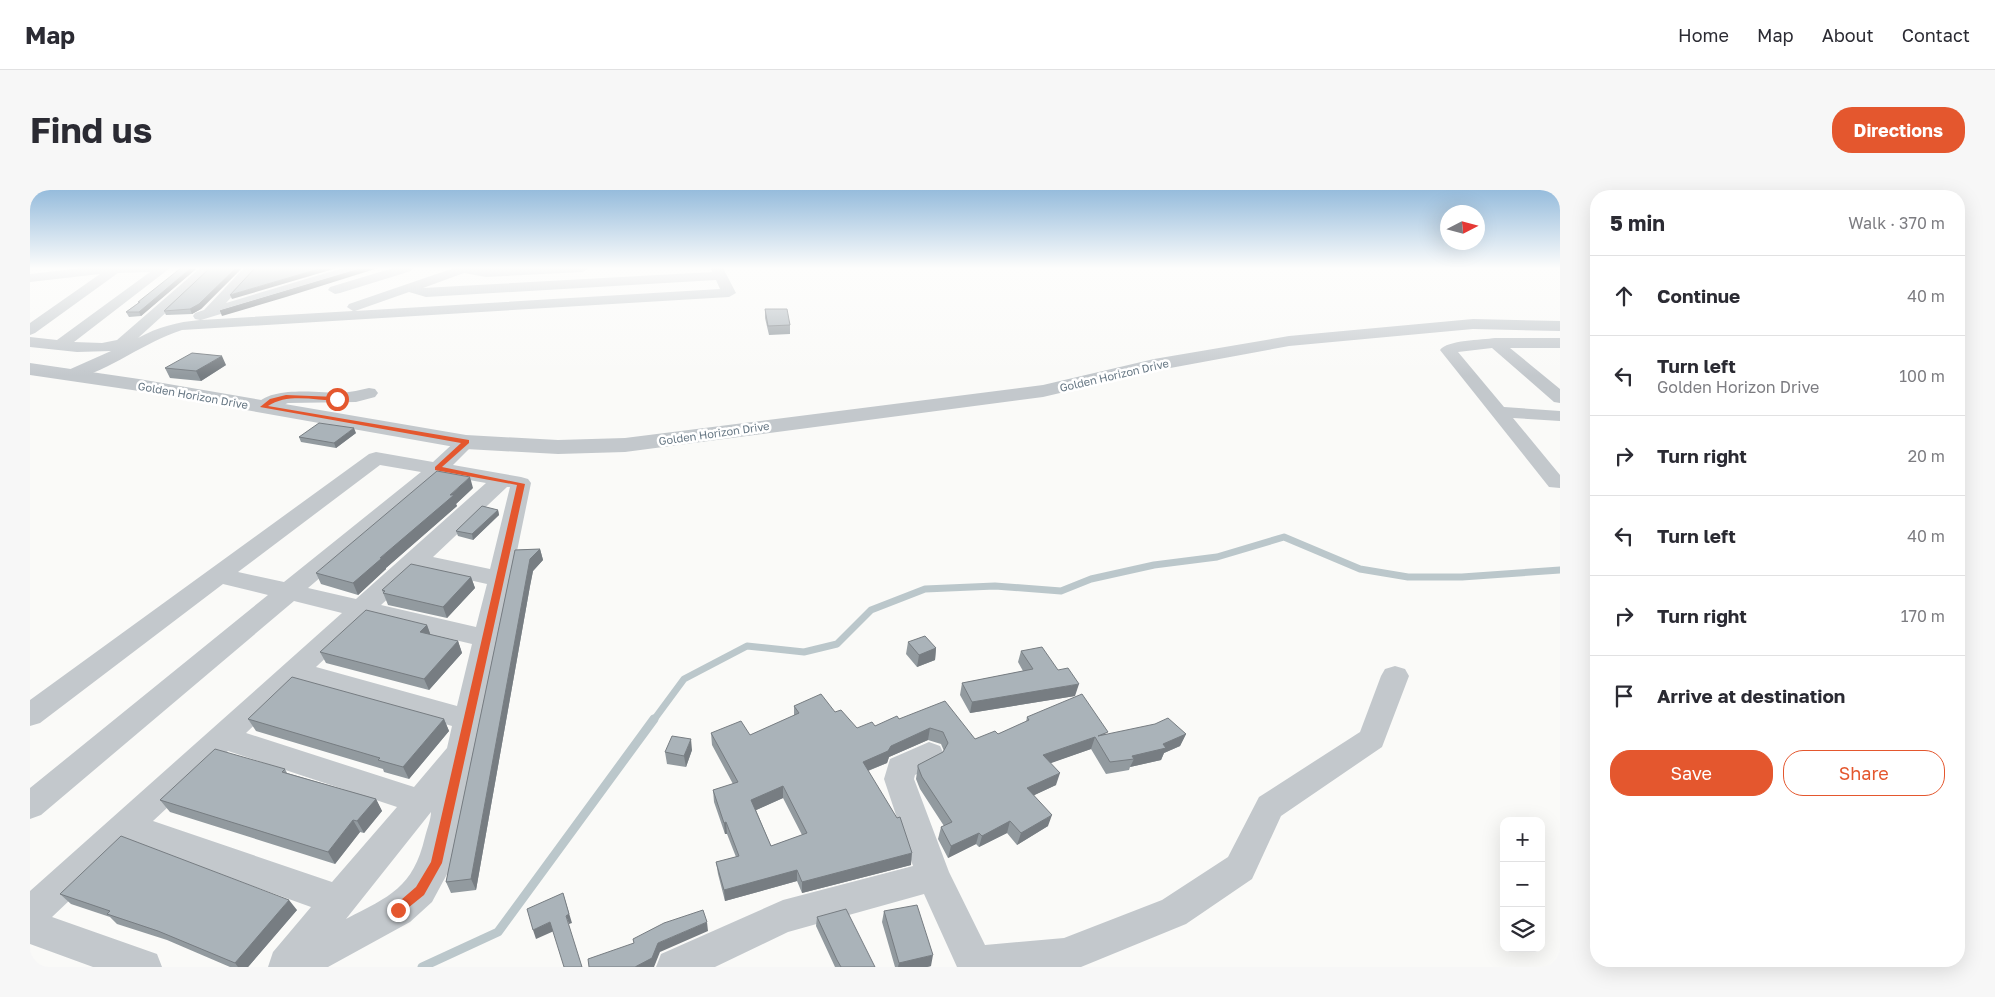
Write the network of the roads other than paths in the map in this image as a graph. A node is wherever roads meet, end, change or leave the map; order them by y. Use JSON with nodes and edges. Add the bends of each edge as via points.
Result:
{"nodes":[{"id":1,"x":66,"y":304,"type":"edge"},
{"id":2,"x":115,"y":304,"type":"edge"},
{"id":3,"x":166,"y":304,"type":"edge"},
{"id":4,"x":217,"y":304,"type":"edge"},
{"id":5,"x":238,"y":304,"type":"edge"},
{"id":6,"x":364,"y":304,"type":"edge"},
{"id":7,"x":630,"y":304,"type":"edge"},
{"id":8,"x":289,"y":306,"type":"dead end"},
{"id":9,"x":209,"y":313,"type":"junction"},
{"id":10,"x":328,"y":317,"type":"junction"},
{"id":11,"x":1560,"y":320,"type":"edge"},
{"id":12,"x":146,"y":322,"type":"junction"},
{"id":13,"x":256,"y":322,"type":"junction"},
{"id":14,"x":30,"y":330,"type":"edge"},
{"id":15,"x":1396,"y":332,"type":"junction"},
{"id":16,"x":1560,"y":339,"type":"edge"},
{"id":17,"x":30,"y":342,"type":"edge"},
{"id":18,"x":1496,"y":343,"type":"junction"},
{"id":19,"x":62,"y":344,"type":"junction"},
{"id":20,"x":127,"y":345,"type":"junction"},
{"id":21,"x":31,"y":370,"type":"edge"},
{"id":22,"x":77,"y":376,"type":"junction"},
{"id":23,"x":369,"y":393,"type":"dead end"},
{"id":24,"x":1560,"y":398,"type":"edge"},
{"id":25,"x":263,"y":407,"type":"junction"},
{"id":26,"x":1498,"y":412,"type":"junction"},
{"id":27,"x":1560,"y":416,"type":"edge"},
{"id":28,"x":466,"y":442,"type":"junction"},
{"id":29,"x":437,"y":468,"type":"junction"},
{"id":30,"x":502,"y":480,"type":"junction"},
{"id":31,"x":1556,"y":483,"type":"dead end"},
{"id":32,"x":414,"y":560,"type":"junction"},
{"id":33,"x":219,"y":574,"type":"junction"},
{"id":34,"x":500,"y":580,"type":"junction"},
{"id":35,"x":289,"y":591,"type":"junction"},
{"id":36,"x":362,"y":609,"type":"junction"},
{"id":37,"x":486,"y":639,"type":"junction"},
{"id":38,"x":294,"y":671,"type":"junction"},
{"id":39,"x":1394,"y":676,"type":"dead end"},
{"id":40,"x":30,"y":715,"type":"edge"},
{"id":41,"x":469,"y":720,"type":"junction"},
{"id":42,"x":222,"y":737,"type":"junction"},
{"id":43,"x":462,"y":752,"type":"junction"},
{"id":44,"x":929,"y":754,"type":"dead end"},
{"id":45,"x":420,"y":802,"type":"junction"},
{"id":46,"x":30,"y":806,"type":"edge"},
{"id":47,"x":125,"y":826,"type":"junction"},
{"id":48,"x":934,"y":876,"type":"junction"},
{"id":49,"x":339,"y":901,"type":"junction"},
{"id":50,"x":30,"y":914,"type":"edge"},
{"id":51,"x":30,"y":927,"type":"edge"},
{"id":52,"x":975,"y":966,"type":"edge"},
{"id":53,"x":144,"y":967,"type":"edge"},
{"id":54,"x":285,"y":967,"type":"edge"},
{"id":55,"x":291,"y":967,"type":"edge"},
{"id":56,"x":674,"y":967,"type":"edge"}],
"edges":[{"from":1,"to":14,"type":"street"},
{"from":2,"to":19,"type":"street"},
{"from":3,"to":12,"type":"street"},
{"from":4,"to":9,"type":"street"},
{"from":5,"to":9,"type":"street"},
{"from":6,"to":10,"type":"street"},
{"from":7,"to":10,"type":"street"},
{"from":8,"to":13,"type":"street","via":[[262,314]]},
{"from":9,"to":12,"type":"street","via":[[186,319]]},
{"from":10,"to":13,"type":"street"},
{"from":11,"to":15,"type":"street","name":"Golden Horizon Drive","via":[[1462,318],[1417,323]]},
{"from":12,"to":20,"type":"street"},
{"from":13,"to":20,"type":"street","via":[[181,326]]},
{"from":15,"to":16,"type":"street","name":"Golden Horizon Drive","via":[[1473,324]]},
{"from":15,"to":28,"type":"street","name":"Golden Horizon Drive","via":[[1289,341],[1154,365],[1043,391],[625,445],[558,447]]},
{"from":16,"to":18,"type":"street"},
{"from":17,"to":19,"type":"street"},
{"from":18,"to":24,"type":"street"},
{"from":18,"to":26,"type":"street","via":[[1448,350]]},
{"from":19,"to":20,"type":"street","via":[[105,348]]},
{"from":20,"to":22,"type":"street","via":[[118,359]]},
{"from":21,"to":22,"type":"street","name":"Golden Horizon Drive"},
{"from":22,"to":25,"type":"street","name":"Golden Horizon Drive"},
{"from":23,"to":25,"type":"street","via":[[348,399],[286,397]]},
{"from":25,"to":28,"type":"street","name":"Golden Horizon Drive"},
{"from":26,"to":27,"type":"street"},
{"from":26,"to":31,"type":"street"},
{"from":28,"to":29,"type":"street"},
{"from":29,"to":30,"type":"street"},
{"from":29,"to":33,"type":"street","via":[[376,458]]},
{"from":29,"to":35,"type":"street"},
{"from":30,"to":32,"type":"street"},
{"from":30,"to":34,"type":"street","via":[[521,484]]},
{"from":32,"to":34,"type":"street"},
{"from":32,"to":36,"type":"street"},
{"from":33,"to":35,"type":"street"},
{"from":33,"to":40,"type":"street"},
{"from":34,"to":37,"type":"street"},
{"from":35,"to":36,"type":"street"},
{"from":35,"to":46,"type":"street"},
{"from":36,"to":37,"type":"street"},
{"from":36,"to":38,"type":"street"},
{"from":37,"to":41,"type":"street"},
{"from":38,"to":41,"type":"street"},
{"from":38,"to":42,"type":"street"},
{"from":39,"to":52,"type":"street","via":[[1372,739],[1270,807],[1240,868],[1174,912],[1064,956]]},
{"from":41,"to":43,"type":"street"},
{"from":42,"to":45,"type":"street"},
{"from":42,"to":47,"type":"street"},
{"from":43,"to":45,"type":"street"},
{"from":43,"to":55,"type":"street","via":[[436,863],[420,891],[398,910]]},
{"from":44,"to":48,"type":"street","via":[[901,768],[898,779]]},
{"from":45,"to":49,"type":"street"},
{"from":47,"to":49,"type":"street"},
{"from":47,"to":50,"type":"street"},
{"from":48,"to":52,"type":"street"},
{"from":48,"to":56,"type":"street","via":[[783,917]]},
{"from":49,"to":54,"type":"street"},
{"from":51,"to":53,"type":"street"}]}
